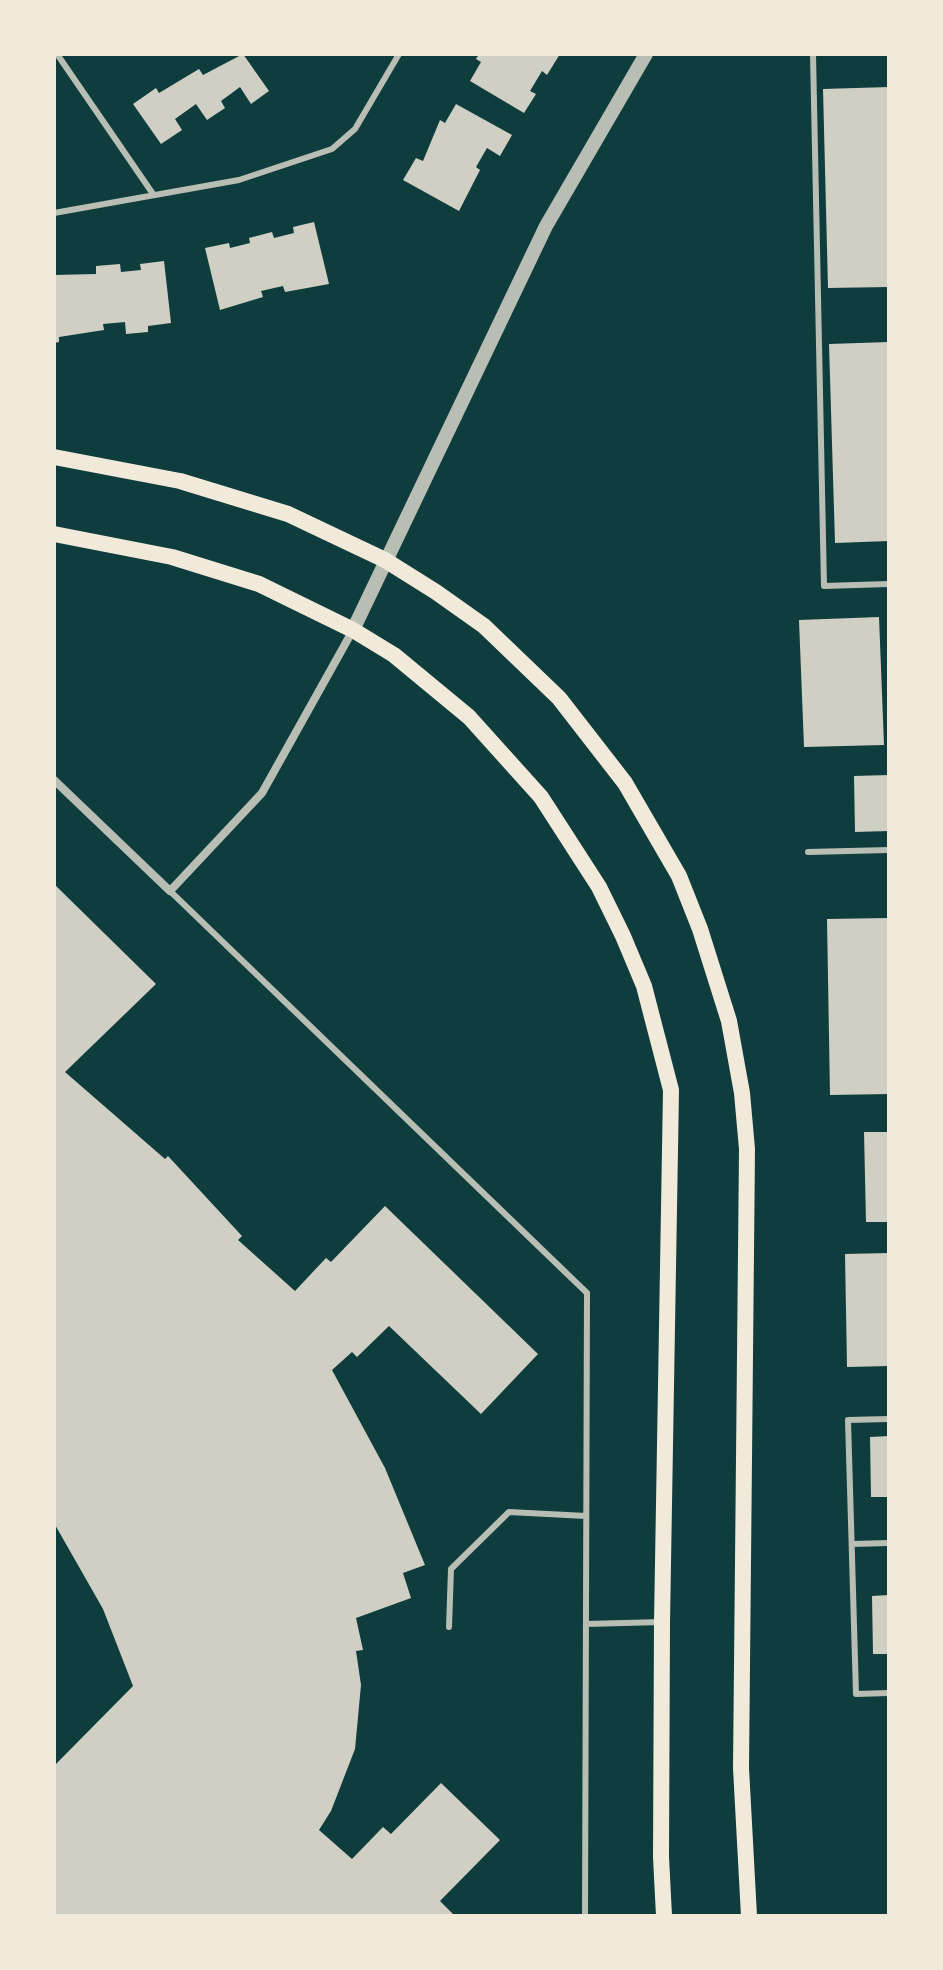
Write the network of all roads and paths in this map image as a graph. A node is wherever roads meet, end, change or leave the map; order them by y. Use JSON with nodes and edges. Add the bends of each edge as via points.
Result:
{"nodes":[{"id":1,"x":57,"y":54,"type":"edge"},
{"id":2,"x":399,"y":54,"type":"edge"},
{"id":3,"x":646,"y":54,"type":"edge"},
{"id":4,"x":813,"y":54,"type":"edge"},
{"id":5,"x":153,"y":194,"type":"junction"},
{"id":6,"x":54,"y":213,"type":"edge"},
{"id":7,"x":54,"y":457,"type":"edge"},
{"id":8,"x":54,"y":534,"type":"edge"},
{"id":9,"x":385,"y":560,"type":"junction"},
{"id":10,"x":889,"y":584,"type":"edge"},
{"id":11,"x":353,"y":630,"type":"junction"},
{"id":12,"x":54,"y":780,"type":"edge"},
{"id":13,"x":889,"y":850,"type":"edge"},
{"id":14,"x":808,"y":852,"type":"dead end"},
{"id":15,"x":170,"y":891,"type":"junction"},
{"id":16,"x":889,"y":1419,"type":"edge"},
{"id":17,"x":586,"y":1516,"type":"junction"},
{"id":18,"x":889,"y":1543,"type":"edge"},
{"id":19,"x":852,"y":1544,"type":"junction"},
{"id":20,"x":662,"y":1622,"type":"junction"},
{"id":21,"x":586,"y":1624,"type":"junction"},
{"id":22,"x":449,"y":1627,"type":"dead end"},
{"id":23,"x":889,"y":1693,"type":"edge"},
{"id":24,"x":585,"y":1916,"type":"edge"},
{"id":25,"x":664,"y":1916,"type":"edge"},
{"id":26,"x":749,"y":1916,"type":"edge"}],
"edges":[{"from":1,"to":5,"type":"lane"},
{"from":2,"to":5,"type":"lane","via":[[359,123],[332,149],[239,180]]},
{"from":3,"to":9,"type":"street","via":[[545,228]]},
{"from":4,"to":10,"type":"lane","via":[[824,586]]},
{"from":5,"to":6,"type":"lane"},
{"from":7,"to":9,"type":"main road","via":[[235,496],[288,514]]},
{"from":8,"to":11,"type":"main road","via":[[214,568]]},
{"from":9,"to":11,"type":"street"},
{"from":9,"to":26,"type":"main road","via":[[505,644],[596,741],[661,842],[719,984],[740,1079],[747,1149],[741,1768]]},
{"from":11,"to":15,"type":"street","via":[[262,793]]},
{"from":11,"to":20,"type":"main road","via":[[431,683],[541,797],[599,887],[653,1013],[671,1090],[673,1141],[666,1249]]},
{"from":12,"to":15,"type":"street"},
{"from":13,"to":14,"type":"lane"},
{"from":15,"to":17,"type":"lane","via":[[587,1293]]},
{"from":16,"to":19,"type":"lane","via":[[848,1420]]},
{"from":17,"to":21,"type":"lane"},
{"from":17,"to":22,"type":"lane","via":[[509,1512],[451,1569]]},
{"from":18,"to":19,"type":"lane"},
{"from":19,"to":23,"type":"lane","via":[[856,1694]]},
{"from":20,"to":21,"type":"lane"},
{"from":20,"to":25,"type":"main road"},
{"from":21,"to":24,"type":"lane"}]}
